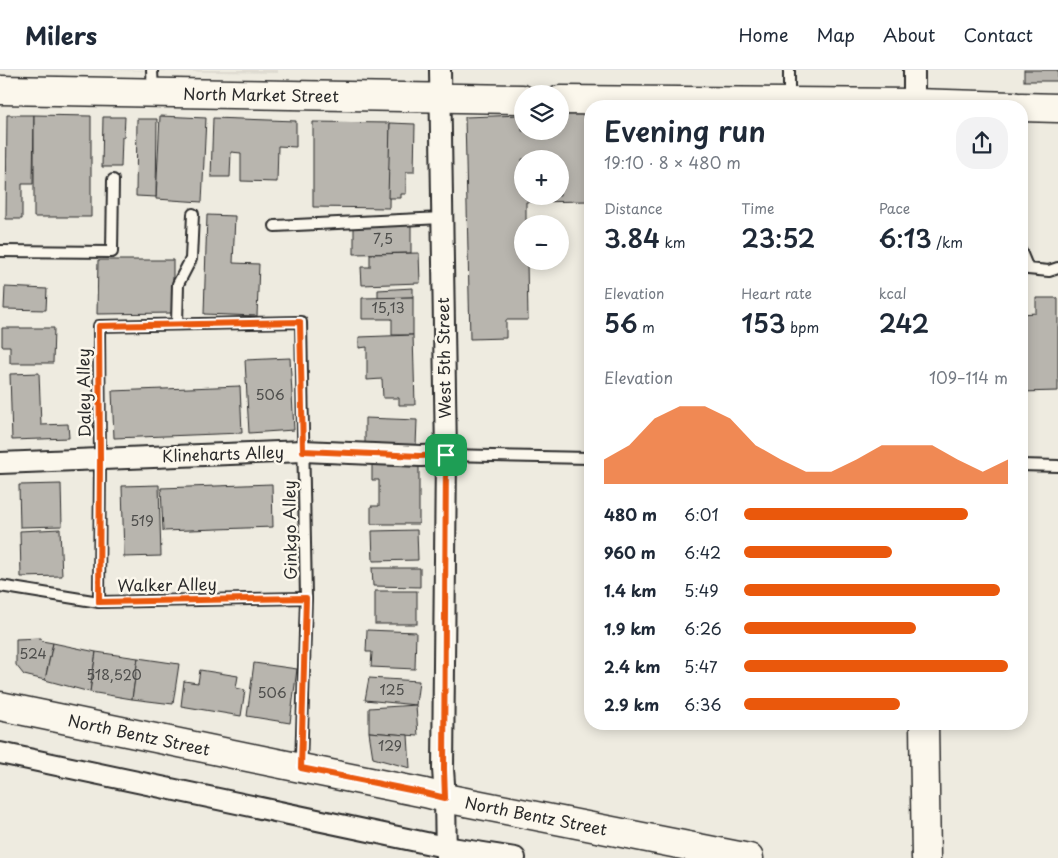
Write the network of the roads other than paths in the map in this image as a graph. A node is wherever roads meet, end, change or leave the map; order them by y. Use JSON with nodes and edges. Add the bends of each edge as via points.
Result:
{"nodes":[{"id":1,"x":440,"y":70,"type":"edge"},
{"id":2,"x":789,"y":70,"type":"edge"},
{"id":3,"x":914,"y":70,"type":"edge"},
{"id":4,"x":152,"y":81,"type":"edge"},
{"id":5,"x":0,"y":90,"type":"edge"},
{"id":6,"x":441,"y":98,"type":"junction"},
{"id":7,"x":514,"y":99,"type":"edge"},
{"id":8,"x":569,"y":100,"type":"edge"},
{"id":9,"x":584,"y":100,"type":"edge"},
{"id":10,"x":789,"y":100,"type":"edge"},
{"id":11,"x":914,"y":100,"type":"edge"},
{"id":12,"x":1028,"y":106,"type":"edge"},
{"id":13,"x":1058,"y":108,"type":"edge"},
{"id":14,"x":113,"y":180,"type":"dead end"},
{"id":15,"x":193,"y":214,"type":"dead end"},
{"id":16,"x":442,"y":218,"type":"junction"},
{"id":17,"x":275,"y":226,"type":"dead end"},
{"id":18,"x":0,"y":251,"type":"edge"},
{"id":19,"x":1058,"y":268,"type":"edge"},
{"id":20,"x":1028,"y":269,"type":"edge"},
{"id":21,"x":300,"y":322,"type":"joint"},
{"id":22,"x":177,"y":324,"type":"junction"},
{"id":23,"x":303,"y":451,"type":"junction"},
{"id":24,"x":446,"y":455,"type":"junction"},
{"id":25,"x":584,"y":458,"type":"edge"},
{"id":26,"x":100,"y":459,"type":"junction"},
{"id":27,"x":0,"y":463,"type":"edge"},
{"id":28,"x":1028,"y":465,"type":"edge"},
{"id":29,"x":1058,"y":466,"type":"edge"},
{"id":30,"x":0,"y":586,"type":"edge"},
{"id":31,"x":306,"y":598,"type":"junction"},
{"id":32,"x":99,"y":602,"type":"junction"},
{"id":33,"x":0,"y":706,"type":"edge"},
{"id":34,"x":924,"y":730,"type":"edge"},
{"id":35,"x":0,"y":753,"type":"edge"},
{"id":36,"x":301,"y":768,"type":"junction"},
{"id":37,"x":445,"y":798,"type":"junction"},
{"id":38,"x":446,"y":852,"type":"edge"},
{"id":39,"x":733,"y":856,"type":"edge"},
{"id":40,"x":515,"y":858,"type":"edge"},
{"id":41,"x":926,"y":858,"type":"edge"}],
"edges":[{"from":1,"to":6,"type":"street","name":"West 5th Street"},
{"from":2,"to":10,"type":"lane"},
{"from":3,"to":11,"type":"street"},
{"from":4,"to":5,"type":"main road","name":"North Market Street"},
{"from":4,"to":6,"type":"main road","name":"North Market Street"},
{"from":6,"to":7,"type":"main road","name":"North Market Street"},
{"from":6,"to":16,"type":"street","name":"West 5th Street"},
{"from":8,"to":9,"type":"main road"},
{"from":12,"to":13,"type":"main road"},
{"from":14,"to":18,"type":"lane","via":[[112,252]]},
{"from":15,"to":22,"type":"lane","via":[[191,259],[178,284]]},
{"from":16,"to":17,"type":"lane"},
{"from":16,"to":24,"type":"street","name":"West 5th Street"},
{"from":19,"to":20,"type":"lane","via":[[1049,271]]},
{"from":21,"to":22,"type":"lane","name":"Daley Alley"},
{"from":21,"to":23,"type":"lane","name":"Ginkgo Alley"},
{"from":22,"to":26,"type":"lane","name":"Daley Alley","via":[[99,326]]},
{"from":23,"to":24,"type":"street","name":"Klineharts Alley"},
{"from":23,"to":26,"type":"street","name":"Klineharts Alley"},
{"from":23,"to":31,"type":"lane","name":"Ginkgo Alley"},
{"from":24,"to":25,"type":"lane"},
{"from":24,"to":37,"type":"street","name":"West 5th Street"},
{"from":26,"to":27,"type":"street","name":"Klineharts Alley"},
{"from":26,"to":32,"type":"lane","name":"Daley Alley"},
{"from":28,"to":29,"type":"lane"},
{"from":30,"to":32,"type":"lane","name":"Walker Alley"},
{"from":31,"to":32,"type":"lane","name":"Walker Alley"},
{"from":31,"to":36,"type":"lane","name":"Ginkgo Alley"},
{"from":33,"to":36,"type":"main road","name":"North Bentz Street"},
{"from":34,"to":41,"type":"main road"},
{"from":35,"to":38,"type":"street"},
{"from":36,"to":37,"type":"main road","name":"North Bentz Street"},
{"from":37,"to":38,"type":"street","name":"West 5th Street"},
{"from":37,"to":39,"type":"main road","name":"North Bentz Street"},
{"from":38,"to":40,"type":"street"}]}
